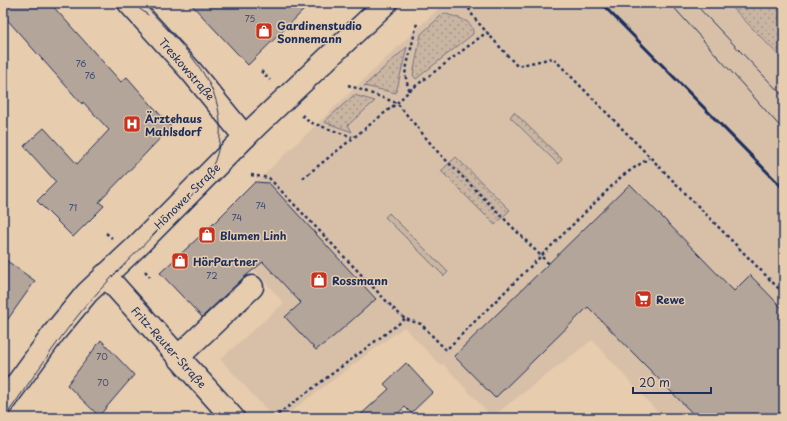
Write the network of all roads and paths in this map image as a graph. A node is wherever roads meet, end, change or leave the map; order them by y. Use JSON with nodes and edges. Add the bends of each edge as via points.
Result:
{"nodes":[{"id":1,"x":129,"y":3,"type":"edge"},
{"id":2,"x":386,"y":3,"type":"edge"},
{"id":3,"x":466,"y":3,"type":"edge"},
{"id":4,"x":417,"y":23,"type":"dead end"},
{"id":5,"x":487,"y":32,"type":"junction"},
{"id":6,"x":348,"y":86,"type":"dead end"},
{"id":7,"x":409,"y":92,"type":"junction"},
{"id":8,"x":397,"y":103,"type":"junction"},
{"id":9,"x":309,"y":122,"type":"dead end"},
{"id":10,"x":245,"y":137,"type":"junction"},
{"id":11,"x":352,"y":137,"type":"junction"},
{"id":12,"x":649,"y":158,"type":"junction"},
{"id":13,"x":251,"y":175,"type":"dead end"},
{"id":14,"x":303,"y":178,"type":"dead end"},
{"id":15,"x":542,"y":257,"type":"junction"},
{"id":16,"x":549,"y":264,"type":"dead end"},
{"id":17,"x":106,"y":275,"type":"junction"},
{"id":18,"x":252,"y":287,"type":"dead end"},
{"id":19,"x":784,"y":294,"type":"edge"},
{"id":20,"x":405,"y":319,"type":"junction"},
{"id":21,"x":178,"y":357,"type":"junction"},
{"id":22,"x":3,"y":403,"type":"edge"},
{"id":23,"x":233,"y":418,"type":"edge"},
{"id":24,"x":273,"y":418,"type":"edge"}],
"edges":[{"from":1,"to":10,"type":"main road","name":"Treskowstraße","via":[[191,71]]},
{"from":2,"to":10,"type":"main road","name":"Hönower Straße"},
{"from":3,"to":5,"type":"path","via":[[474,18]]},
{"from":4,"to":7,"type":"path","via":[[405,74]]},
{"from":5,"to":7,"type":"path"},
{"from":5,"to":12,"type":"path","via":[[518,66],[553,58]]},
{"from":6,"to":8,"type":"path"},
{"from":7,"to":8,"type":"path"},
{"from":8,"to":11,"type":"path"},
{"from":8,"to":15,"type":"path","via":[[436,150]]},
{"from":9,"to":11,"type":"path"},
{"from":10,"to":17,"type":"main road","name":"Hönower Straße"},
{"from":11,"to":14,"type":"path"},
{"from":12,"to":15,"type":"path","via":[[622,176]]},
{"from":12,"to":19,"type":"path"},
{"from":13,"to":20,"type":"path","via":[[269,178]]},
{"from":15,"to":16,"type":"path"},
{"from":15,"to":20,"type":"path","via":[[446,350],[421,324]]},
{"from":17,"to":21,"type":"main road","name":"Fritz-Reuter-Straße"},
{"from":17,"to":22,"type":"main road","name":"Hönower Straße","via":[[73,310]]},
{"from":18,"to":21,"type":"main road"},
{"from":20,"to":24,"type":"path"},
{"from":21,"to":23,"type":"main road","name":"Fritz-Reuter-Straße"}]}
